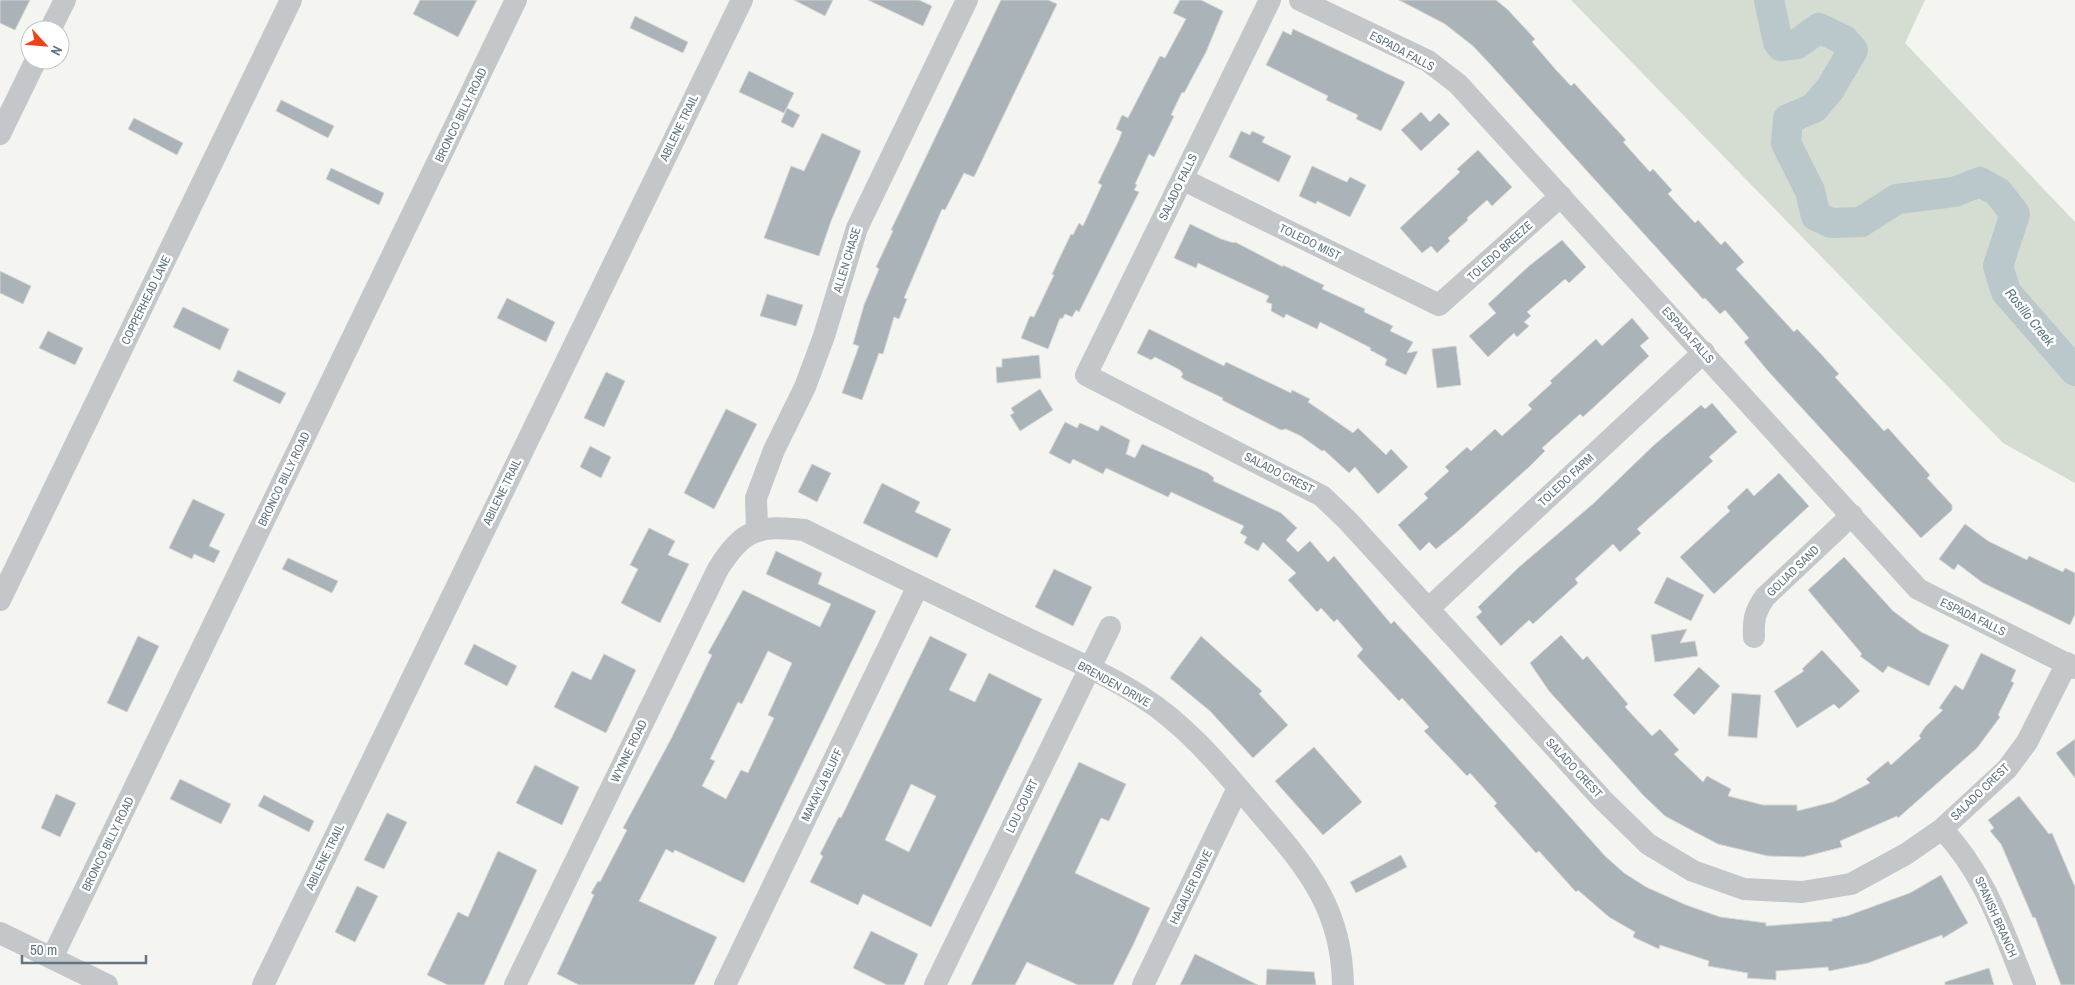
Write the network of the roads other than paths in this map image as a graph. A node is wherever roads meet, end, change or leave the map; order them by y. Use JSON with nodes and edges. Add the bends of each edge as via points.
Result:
{"nodes":[{"id":1,"x":65,"y":0,"type":"edge"},
{"id":2,"x":291,"y":0,"type":"edge"},
{"id":3,"x":516,"y":0,"type":"edge"},
{"id":4,"x":742,"y":0,"type":"edge"},
{"id":5,"x":967,"y":0,"type":"edge"},
{"id":6,"x":1270,"y":0,"type":"edge"},
{"id":7,"x":1300,"y":0,"type":"edge"},
{"id":8,"x":55,"y":20,"type":"edge"},
{"id":9,"x":31,"y":70,"type":"edge"},
{"id":10,"x":0,"y":134,"type":"edge"},
{"id":11,"x":1182,"y":179,"type":"junction"},
{"id":12,"x":1561,"y":196,"type":"junction"},
{"id":13,"x":1438,"y":305,"type":"joint"},
{"id":14,"x":1704,"y":352,"type":"junction"},
{"id":15,"x":1086,"y":375,"type":"joint"},
{"id":16,"x":1852,"y":515,"type":"junction"},
{"id":17,"x":757,"y":529,"type":"junction"},
{"id":18,"x":918,"y":586,"type":"junction"},
{"id":19,"x":0,"y":600,"type":"edge"},
{"id":20,"x":1428,"y":608,"type":"junction"},
{"id":21,"x":1110,"y":627,"type":"dead end"},
{"id":22,"x":1754,"y":637,"type":"dead end"},
{"id":23,"x":2071,"y":666,"type":"edge"},
{"id":24,"x":1089,"y":668,"type":"junction"},
{"id":25,"x":1238,"y":788,"type":"junction"},
{"id":26,"x":1942,"y":829,"type":"junction"},
{"id":27,"x":0,"y":933,"type":"edge"},
{"id":28,"x":52,"y":958,"type":"junction"},
{"id":29,"x":107,"y":985,"type":"edge"},
{"id":30,"x":263,"y":985,"type":"edge"},
{"id":31,"x":514,"y":985,"type":"edge"},
{"id":32,"x":725,"y":985,"type":"edge"},
{"id":33,"x":935,"y":985,"type":"edge"},
{"id":34,"x":1143,"y":985,"type":"edge"},
{"id":35,"x":1343,"y":985,"type":"edge"},
{"id":36,"x":2025,"y":985,"type":"edge"}],
"edges":[{"from":1,"to":8,"type":"street"},
{"from":2,"to":19,"type":"street","name":"COPPERHEAD LANE"},
{"from":3,"to":28,"type":"street","name":"BRONCO BILLY ROAD"},
{"from":4,"to":30,"type":"street","name":"ABILENE TRAIL"},
{"from":5,"to":17,"type":"street","name":"ALLEN CHASE","via":[[857,228],[805,387],[774,450],[756,498]]},
{"from":6,"to":11,"type":"street","name":"SALADO FALLS"},
{"from":7,"to":12,"type":"street","name":"ESPADA FALLS","via":[[1428,62],[1450,78]]},
{"from":9,"to":10,"type":"street"},
{"from":11,"to":13,"type":"street","name":"TOLEDO MIST"},
{"from":11,"to":15,"type":"street","name":"SALADO FALLS"},
{"from":12,"to":13,"type":"street","name":"TOLEDO BREEZE"},
{"from":12,"to":14,"type":"street","name":"ESPADA FALLS"},
{"from":14,"to":16,"type":"street","name":"ESPADA FALLS"},
{"from":14,"to":20,"type":"street","name":"TOLEDO FARM"},
{"from":15,"to":20,"type":"street","name":"SALADO CREST","via":[[1322,496]]},
{"from":16,"to":22,"type":"street","name":"GOLIAD SAND","via":[[1765,597],[1756,610]]},
{"from":16,"to":23,"type":"street","name":"ESPADA FALLS","via":[[1918,589]]},
{"from":17,"to":18,"type":"street","name":"BRENDEN DRIVE","via":[[804,530]]},
{"from":17,"to":31,"type":"street","name":"WYNNE ROAD","via":[[732,547],[718,569]]},
{"from":18,"to":24,"type":"street","name":"BRENDEN DRIVE"},
{"from":18,"to":32,"type":"street","name":"MAKAYLA BLUFF"},
{"from":20,"to":26,"type":"street","name":"SALADO CREST","via":[[1602,799],[1648,844],[1693,871],[1744,889],[1802,892],[1852,884],[1906,854]]},
{"from":21,"to":24,"type":"street","name":"LOU COURT"},
{"from":23,"to":26,"type":"street","name":"SALADO CREST","via":[[2028,742],[2007,769]]},
{"from":24,"to":25,"type":"street","name":"BRENDEN DRIVE","via":[[1143,697],[1184,730]]},
{"from":24,"to":33,"type":"street","name":"LOU COURT"},
{"from":25,"to":34,"type":"street","name":"HAGAUER DRIVE"},
{"from":25,"to":35,"type":"street","name":"BRENDEN DRIVE","via":[[1320,888],[1336,930]]},
{"from":26,"to":36,"type":"street","name":"SPANISH BRANCH","via":[[1961,848],[1984,885]]},
{"from":27,"to":28,"type":"street"},
{"from":28,"to":29,"type":"street"}]}
